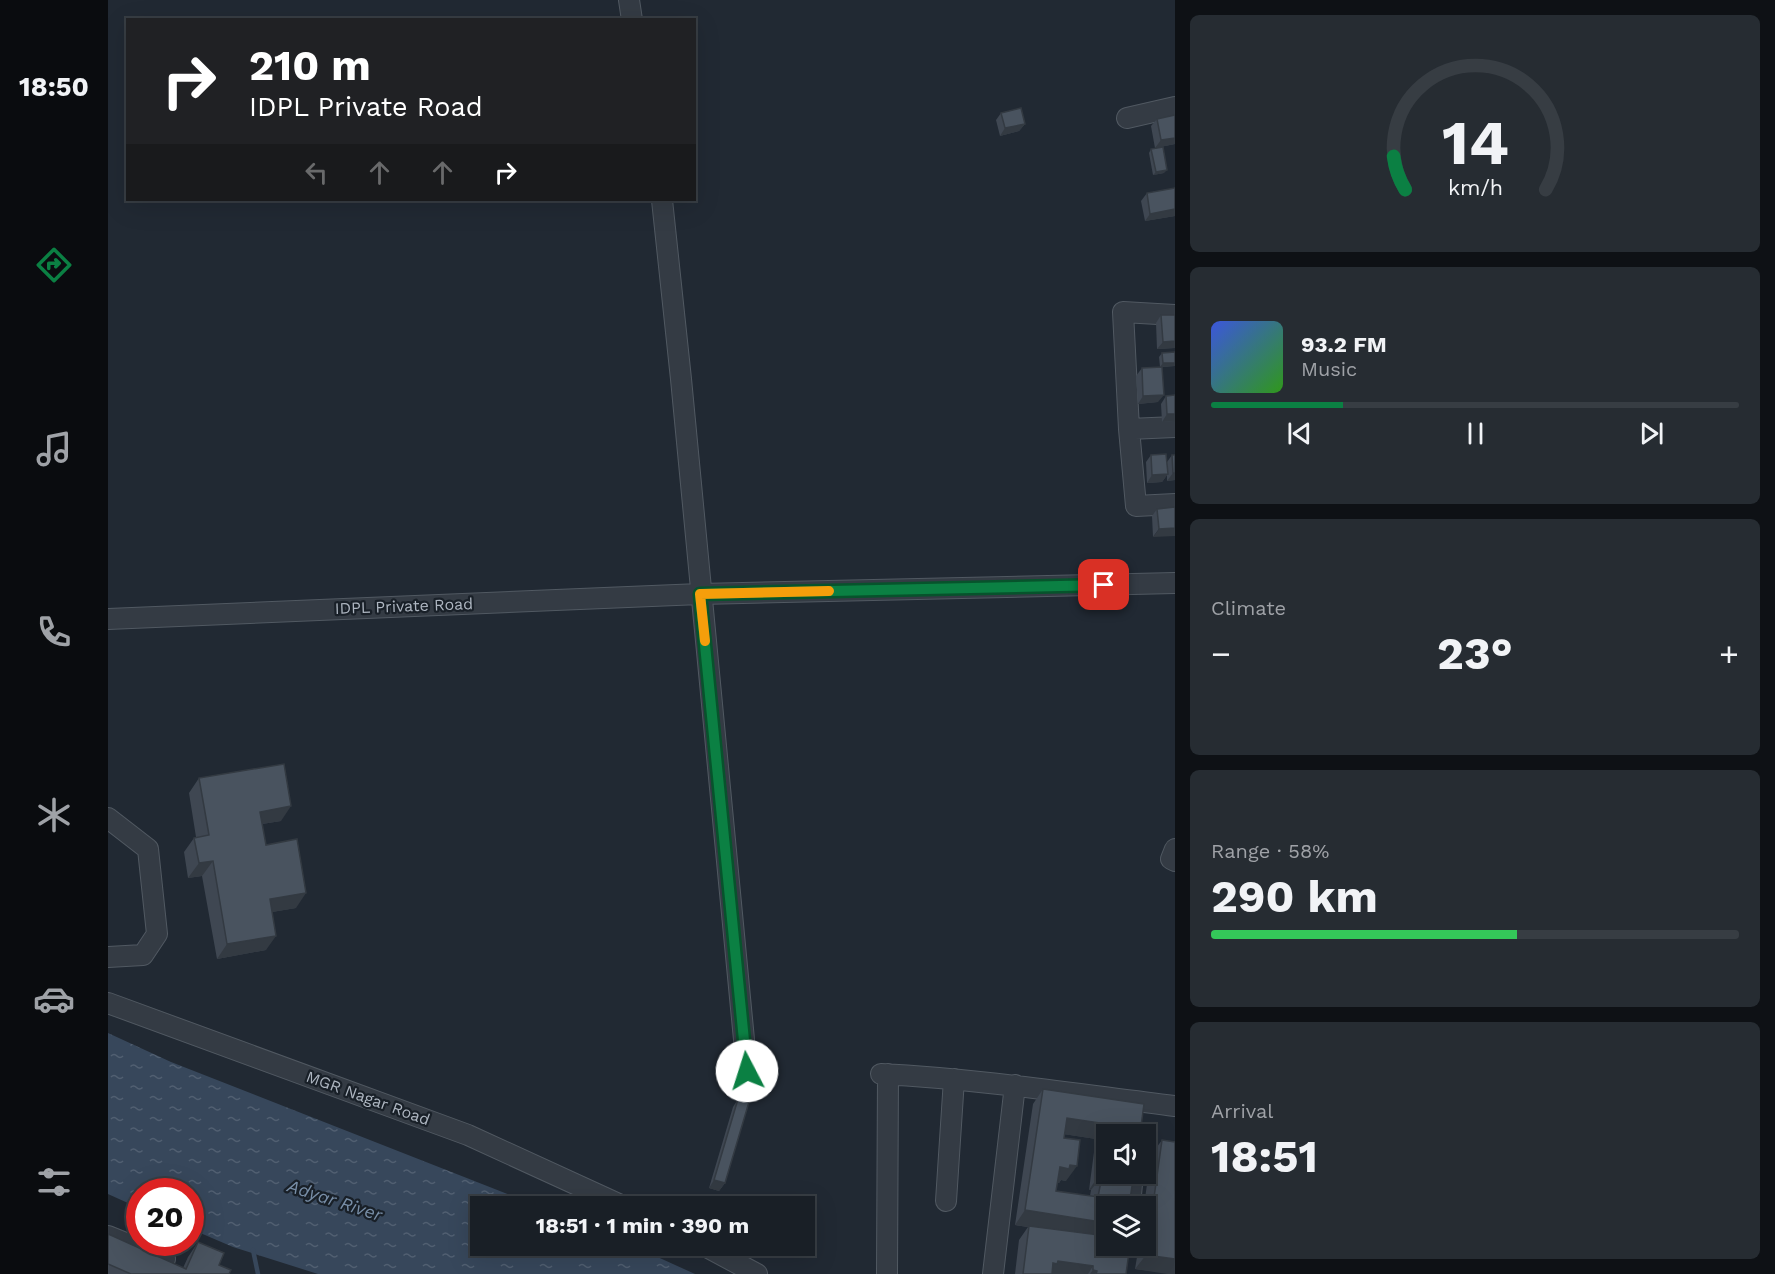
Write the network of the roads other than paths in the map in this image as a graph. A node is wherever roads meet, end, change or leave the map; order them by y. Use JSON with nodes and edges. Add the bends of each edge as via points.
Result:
{"nodes":[{"id":1,"x":629,"y":0,"type":"edge"},
{"id":2,"x":632,"y":18,"type":"edge"},
{"id":3,"x":1175,"y":107,"type":"edge"},
{"id":4,"x":1127,"y":118,"type":"dead end"},
{"id":5,"x":662,"y":201,"type":"edge"},
{"id":6,"x":1175,"y":315,"type":"edge"},
{"id":7,"x":1175,"y":428,"type":"edge"},
{"id":8,"x":1129,"y":429,"type":"junction"},
{"id":9,"x":1175,"y":504,"type":"edge"},
{"id":10,"x":1175,"y":583,"type":"edge"},
{"id":11,"x":700,"y":594,"type":"junction"},
{"id":12,"x":108,"y":619,"type":"edge"},
{"id":13,"x":108,"y":818,"type":"edge"},
{"id":14,"x":1175,"y":849,"type":"edge"},
{"id":15,"x":1175,"y":861,"type":"edge"},
{"id":16,"x":108,"y":957,"type":"edge"},
{"id":17,"x":108,"y":1003,"type":"edge"},
{"id":18,"x":747,"y":1071,"type":"dead end"},
{"id":19,"x":954,"y":1079,"type":"junction"},
{"id":20,"x":1022,"y":1087,"type":"junction"},
{"id":21,"x":1175,"y":1106,"type":"edge"},
{"id":22,"x":601,"y":1196,"type":"edge"},
{"id":23,"x":946,"y":1201,"type":"dead end"},
{"id":24,"x":108,"y":1236,"type":"edge"},
{"id":25,"x":723,"y":1256,"type":"edge"},
{"id":26,"x":165,"y":1259,"type":"edge"},
{"id":27,"x":757,"y":1274,"type":"edge"},
{"id":28,"x":887,"y":1274,"type":"edge"},
{"id":29,"x":993,"y":1274,"type":"edge"},
{"id":30,"x":1003,"y":1274,"type":"edge"}],
"edges":[{"from":1,"to":2,"type":"street"},
{"from":3,"to":4,"type":"street"},
{"from":5,"to":11,"type":"street"},
{"from":6,"to":8,"type":"street","via":[[1123,312]]},
{"from":7,"to":8,"type":"street"},
{"from":8,"to":9,"type":"street","via":[[1136,506]]},
{"from":10,"to":11,"type":"street","name":"IDPL Private Road"},
{"from":11,"to":12,"type":"street","name":"IDPL Private Road"},
{"from":11,"to":18,"type":"street"},
{"from":13,"to":16,"type":"street","via":[[148,849],[157,934],[143,955]]},
{"from":14,"to":15,"type":"street","via":[[1171,859]]},
{"from":17,"to":22,"type":"street","name":"MGR Nagar Road","via":[[468,1135]]},
{"from":19,"to":20,"type":"street"},
{"from":19,"to":23,"type":"street"},
{"from":19,"to":28,"type":"street","via":[[884,1074]]},
{"from":20,"to":21,"type":"street","via":[[1141,1110]]},
{"from":20,"to":29,"type":"street"},
{"from":20,"to":30,"type":"street"},
{"from":24,"to":26,"type":"street"},
{"from":25,"to":27,"type":"street"}]}
